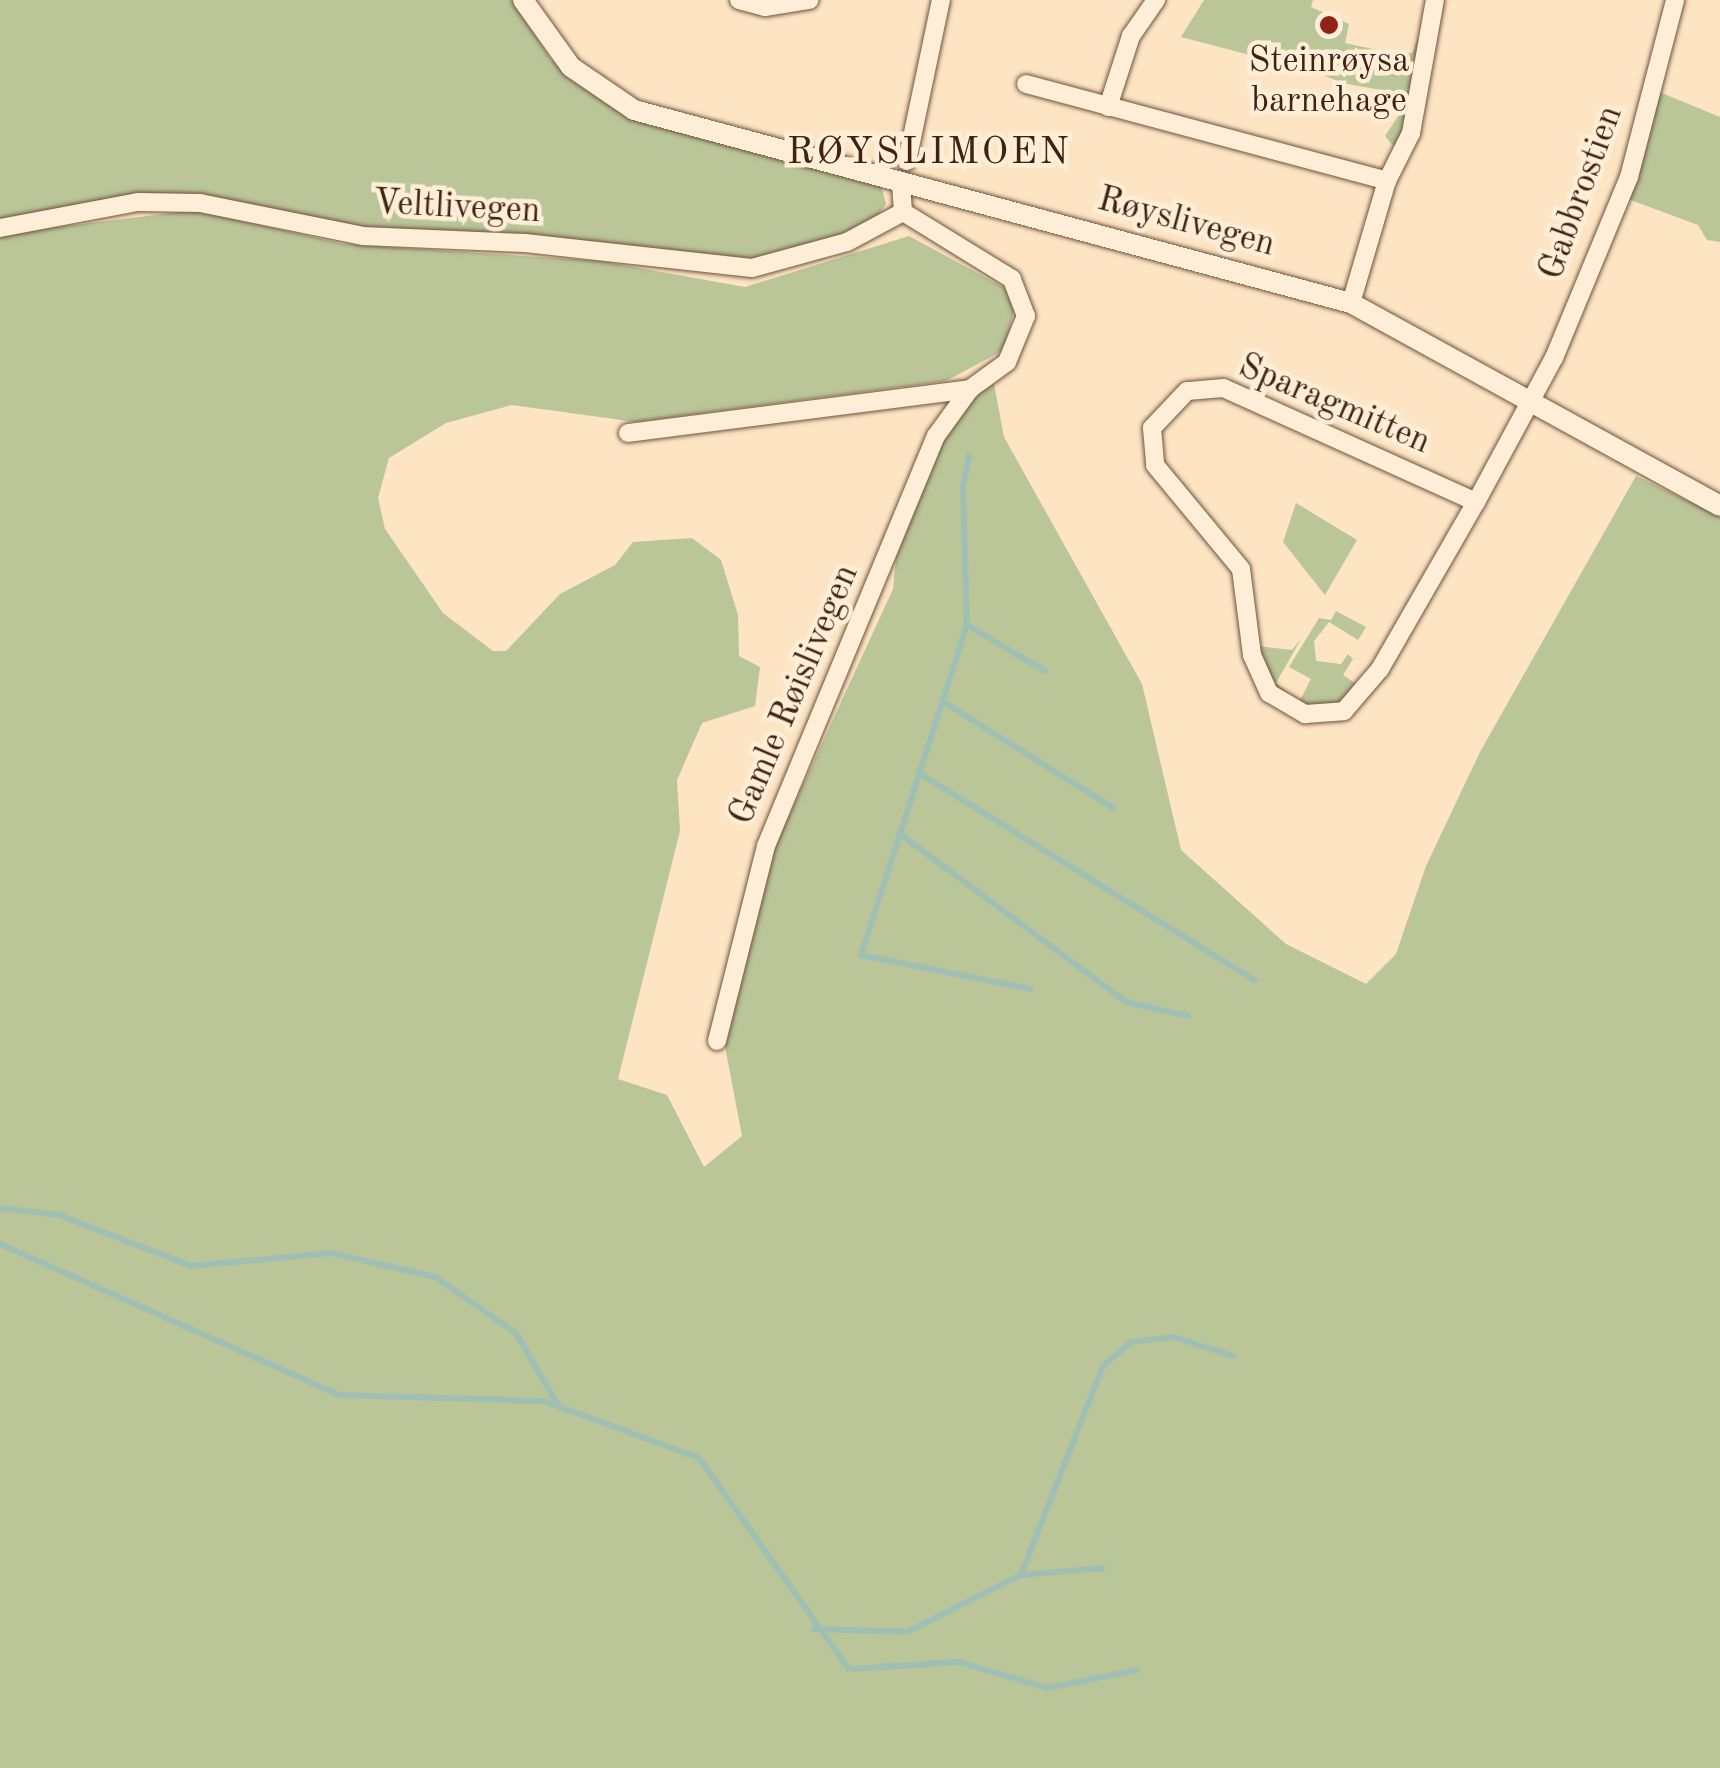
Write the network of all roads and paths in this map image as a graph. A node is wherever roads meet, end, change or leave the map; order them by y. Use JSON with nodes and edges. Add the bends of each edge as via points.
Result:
{"nodes":[{"id":1,"x":523,"y":0,"type":"edge"},
{"id":2,"x":739,"y":0,"type":"edge"},
{"id":3,"x":809,"y":0,"type":"edge"},
{"id":4,"x":941,"y":0,"type":"edge"},
{"id":5,"x":1156,"y":0,"type":"edge"},
{"id":6,"x":1435,"y":0,"type":"edge"},
{"id":7,"x":1676,"y":0,"type":"edge"},
{"id":8,"x":1026,"y":84,"type":"dead end"},
{"id":9,"x":1108,"y":106,"type":"junction"},
{"id":10,"x":904,"y":171,"type":"junction"},
{"id":11,"x":1387,"y":181,"type":"junction"},
{"id":12,"x":903,"y":212,"type":"junction"},
{"id":13,"x":0,"y":228,"type":"edge"},
{"id":14,"x":1351,"y":302,"type":"junction"},
{"id":15,"x":970,"y":389,"type":"junction"},
{"id":16,"x":1532,"y":402,"type":"junction"},
{"id":17,"x":628,"y":433,"type":"dead end"},
{"id":18,"x":1476,"y":502,"type":"junction"},
{"id":19,"x":1720,"y":506,"type":"edge"},
{"id":20,"x":717,"y":1041,"type":"dead end"}],
"edges":[{"from":1,"to":10,"type":"street","name":"Røyslivegen","via":[[571,67],[634,110]]},
{"from":2,"to":3,"type":"street","via":[[765,7]]},
{"from":4,"to":10,"type":"street"},
{"from":5,"to":9,"type":"street","via":[[1132,36]]},
{"from":6,"to":11,"type":"street","via":[[1412,132]]},
{"from":7,"to":16,"type":"street","name":"Gabbrostien","via":[[1629,177]]},
{"from":8,"to":9,"type":"street"},
{"from":9,"to":11,"type":"street"},
{"from":10,"to":12,"type":"street"},
{"from":10,"to":14,"type":"street","name":"Røyslivegen"},
{"from":11,"to":14,"type":"street"},
{"from":12,"to":13,"type":"street","name":"Veltlivegen","via":[[847,242],[752,268],[525,243],[363,236],[200,202],[138,202]]},
{"from":12,"to":15,"type":"street","name":"Gamle Røislivegen","via":[[926,233],[995,265],[1023,298],[1016,349]]},
{"from":14,"to":16,"type":"street","name":"Røyslivegen"},
{"from":15,"to":17,"type":"street"},
{"from":15,"to":20,"type":"street","name":"Gamle Røislivegen","via":[[936,436],[824,722],[766,846]]},
{"from":16,"to":18,"type":"street","name":"Sparagmitten"},
{"from":16,"to":19,"type":"street","name":"Røyslivegen"},
{"from":18,"to":18,"type":"street","name":"Sparagmitten","via":[[1223,388],[1187,392],[1152,428],[1155,465],[1240,569],[1258,673],[1280,702],[1305,714],[1332,716],[1356,702]]}]}
